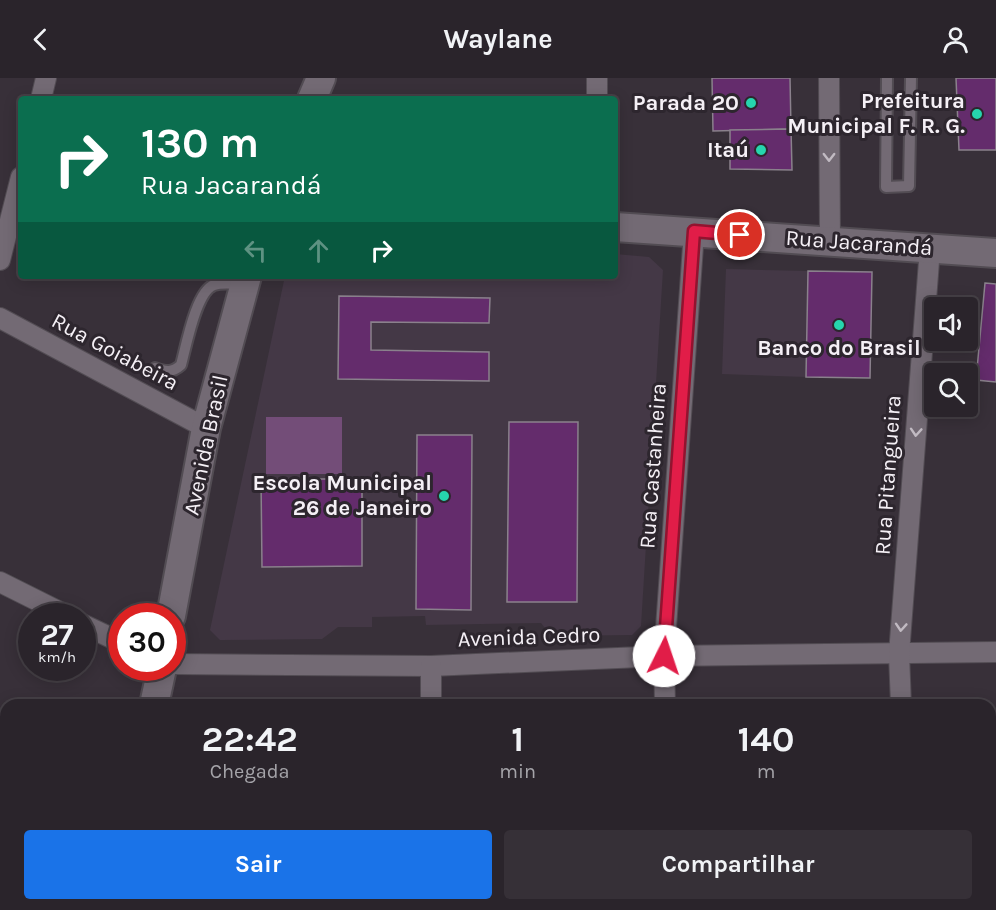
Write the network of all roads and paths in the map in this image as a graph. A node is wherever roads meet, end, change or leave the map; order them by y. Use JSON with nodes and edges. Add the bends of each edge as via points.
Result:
{"nodes":[{"id":1,"x":321,"y":78,"type":"edge"},
{"id":2,"x":597,"y":78,"type":"edge"},
{"id":3,"x":829,"y":78,"type":"edge"},
{"id":4,"x":887,"y":78,"type":"edge"},
{"id":5,"x":911,"y":78,"type":"edge"},
{"id":6,"x":313,"y":96,"type":"edge"},
{"id":7,"x":597,"y":96,"type":"edge"},
{"id":8,"x":18,"y":189,"type":"edge"},
{"id":9,"x":618,"y":227,"type":"edge"},
{"id":10,"x":694,"y":231,"type":"junction"},
{"id":11,"x":830,"y":241,"type":"junction"},
{"id":12,"x":930,"y":249,"type":"junction"},
{"id":13,"x":996,"y":253,"type":"edge"},
{"id":14,"x":0,"y":260,"type":"edge"},
{"id":15,"x":246,"y":280,"type":"edge"},
{"id":16,"x":0,"y":318,"type":"edge"},
{"id":17,"x":155,"y":368,"type":"dead end"},
{"id":18,"x":206,"y":428,"type":"junction"},
{"id":19,"x":0,"y":582,"type":"edge"},
{"id":20,"x":42,"y":603,"type":"edge"},
{"id":21,"x":173,"y":603,"type":"edge"},
{"id":22,"x":996,"y":652,"type":"edge"},
{"id":23,"x":899,"y":654,"type":"junction"},
{"id":24,"x":664,"y":656,"type":"junction"},
{"id":25,"x":186,"y":664,"type":"edge"},
{"id":26,"x":431,"y":666,"type":"junction"},
{"id":27,"x":159,"y":681,"type":"edge"},
{"id":28,"x":155,"y":699,"type":"edge"},
{"id":29,"x":431,"y":699,"type":"edge"},
{"id":30,"x":665,"y":699,"type":"edge"},
{"id":31,"x":901,"y":699,"type":"edge"}],
"edges":[{"from":1,"to":6,"type":"main road"},
{"from":2,"to":7,"type":"street"},
{"from":3,"to":11,"type":"street","one_way":true},
{"from":4,"to":5,"type":"lane","via":[[886,187],[909,186]]},
{"from":8,"to":14,"type":"street"},
{"from":9,"to":10,"type":"main road","name":"Rua Jacarandá"},
{"from":10,"to":11,"type":"main road","name":"Rua Jacarandá"},
{"from":10,"to":24,"type":"street","name":"Rua Castanheira"},
{"from":11,"to":12,"type":"main road","name":"Rua Jacarandá"},
{"from":12,"to":13,"type":"main road","name":"Rua Jacarandá"},
{"from":12,"to":23,"type":"street","name":"Rua Pitangueira","one_way":true},
{"from":15,"to":17,"type":"lane","via":[[215,284],[206,290],[199,301],[181,365],[167,372]]},
{"from":15,"to":18,"type":"main road","name":"Avenida Brasil"},
{"from":16,"to":18,"type":"street","name":"Rua Goiabeira"},
{"from":18,"to":21,"type":"main road","name":"Avenida Brasil"},
{"from":19,"to":20,"type":"street"},
{"from":22,"to":23,"type":"street","name":"Avenida Cedro"},
{"from":23,"to":24,"type":"street","name":"Avenida Cedro"},
{"from":23,"to":31,"type":"street","name":"Rua Pitangueira"},
{"from":24,"to":26,"type":"street","name":"Avenida Cedro"},
{"from":24,"to":30,"type":"street","name":"Rua Castanheira"},
{"from":25,"to":26,"type":"street","name":"Avenida Cedro"},
{"from":26,"to":29,"type":"street"},
{"from":27,"to":28,"type":"main road"}]}
